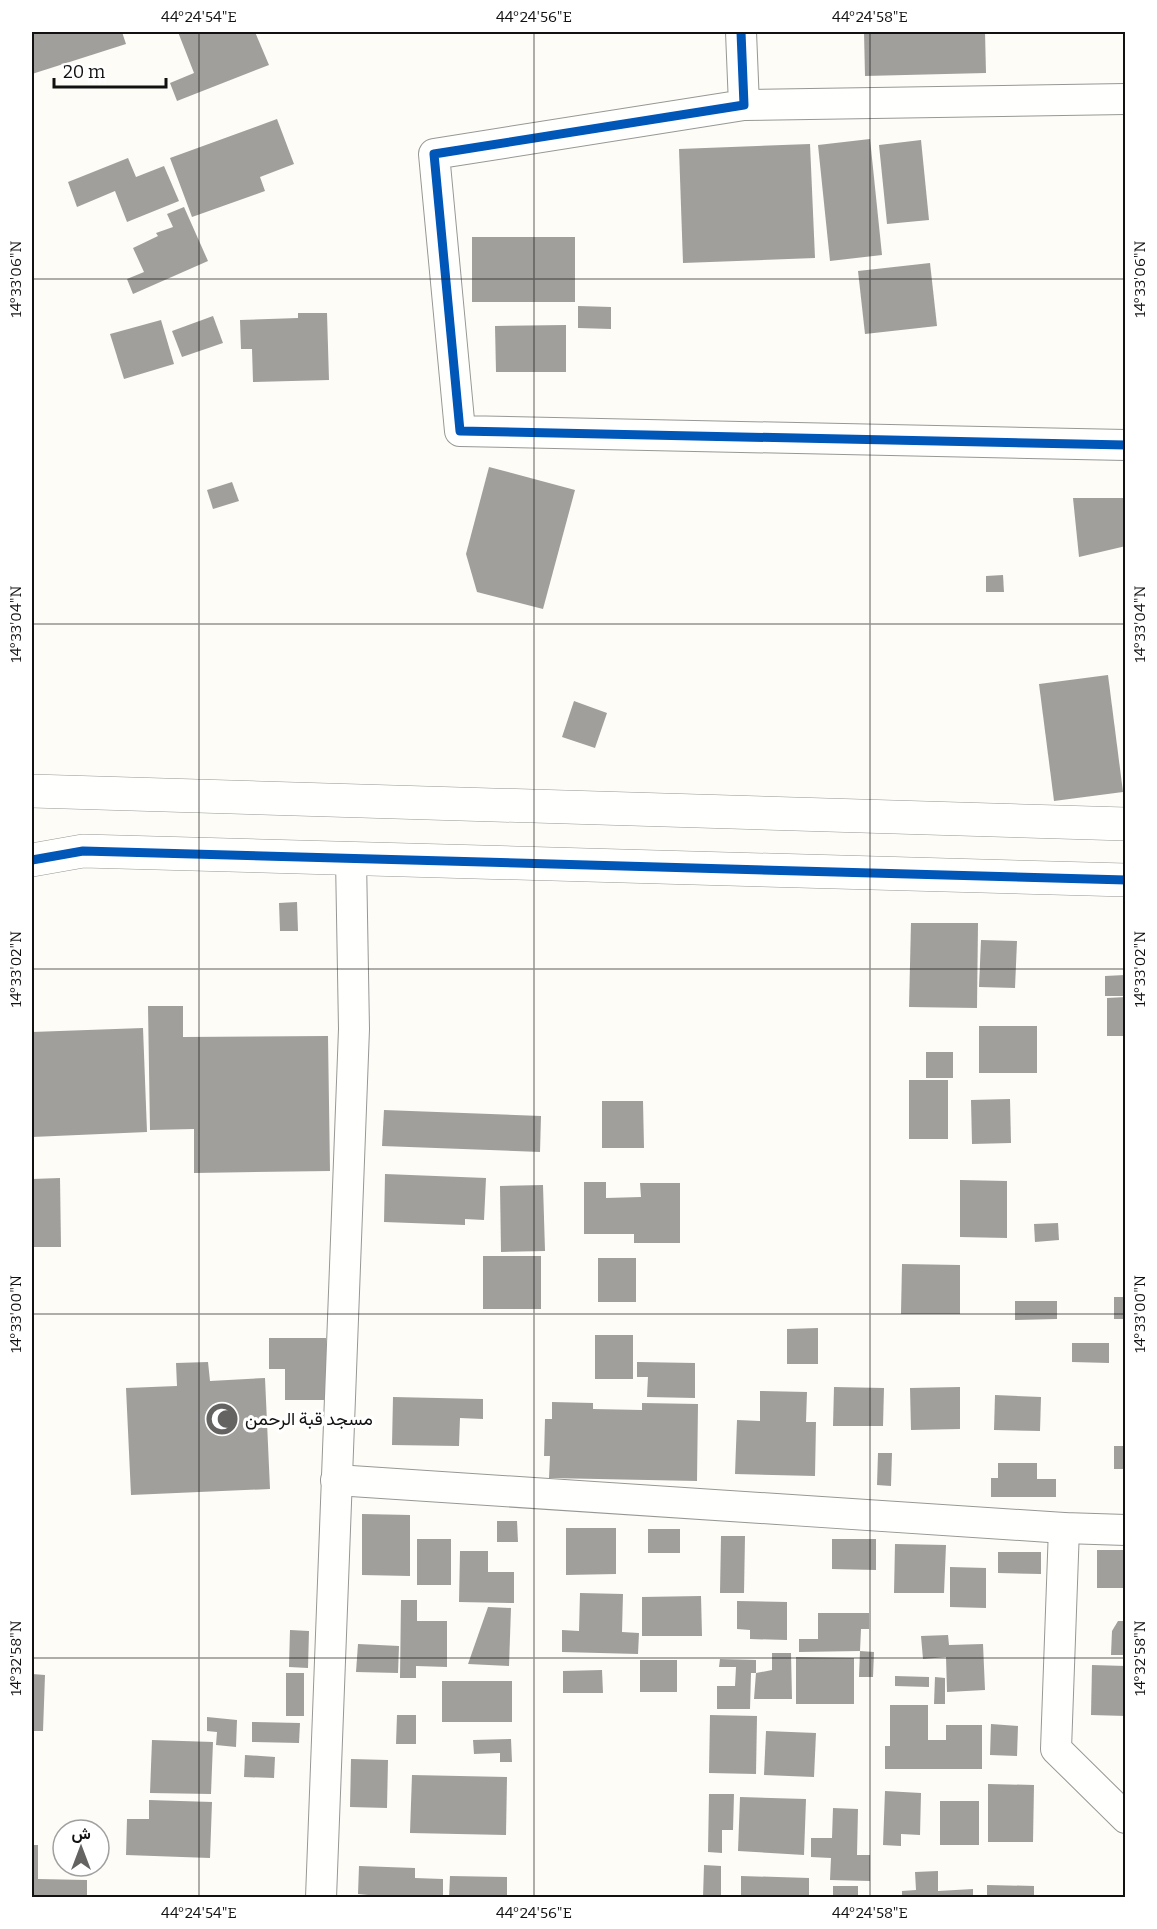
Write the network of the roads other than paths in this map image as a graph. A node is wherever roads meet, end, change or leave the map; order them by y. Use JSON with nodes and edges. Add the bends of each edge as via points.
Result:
{"nodes":[{"id":1,"x":741,"y":32,"type":"edge"},
{"id":2,"x":1125,"y":99,"type":"edge"},
{"id":3,"x":744,"y":105,"type":"junction"},
{"id":4,"x":1125,"y":445,"type":"edge"},
{"id":5,"x":32,"y":791,"type":"edge"},
{"id":6,"x":1125,"y":824,"type":"edge"},
{"id":7,"x":351,"y":859,"type":"junction"},
{"id":8,"x":32,"y":860,"type":"edge"},
{"id":9,"x":1125,"y":880,"type":"edge"},
{"id":10,"x":336,"y":1480,"type":"junction"},
{"id":11,"x":1064,"y":1528,"type":"junction"},
{"id":12,"x":1125,"y":1530,"type":"edge"},
{"id":13,"x":1125,"y":1818,"type":"edge"},
{"id":14,"x":321,"y":1898,"type":"edge"}],
"edges":[{"from":1,"to":3,"type":"street"},
{"from":2,"to":3,"type":"street"},
{"from":3,"to":4,"type":"street","via":[[434,154],[460,431]]},
{"from":5,"to":6,"type":"street"},
{"from":7,"to":8,"type":"street","via":[[83,851]]},
{"from":7,"to":9,"type":"street"},
{"from":7,"to":10,"type":"street","via":[[354,1029]]},
{"from":10,"to":11,"type":"street"},
{"from":10,"to":14,"type":"street"},
{"from":11,"to":12,"type":"street"},
{"from":11,"to":13,"type":"street","via":[[1056,1749]]}]}
